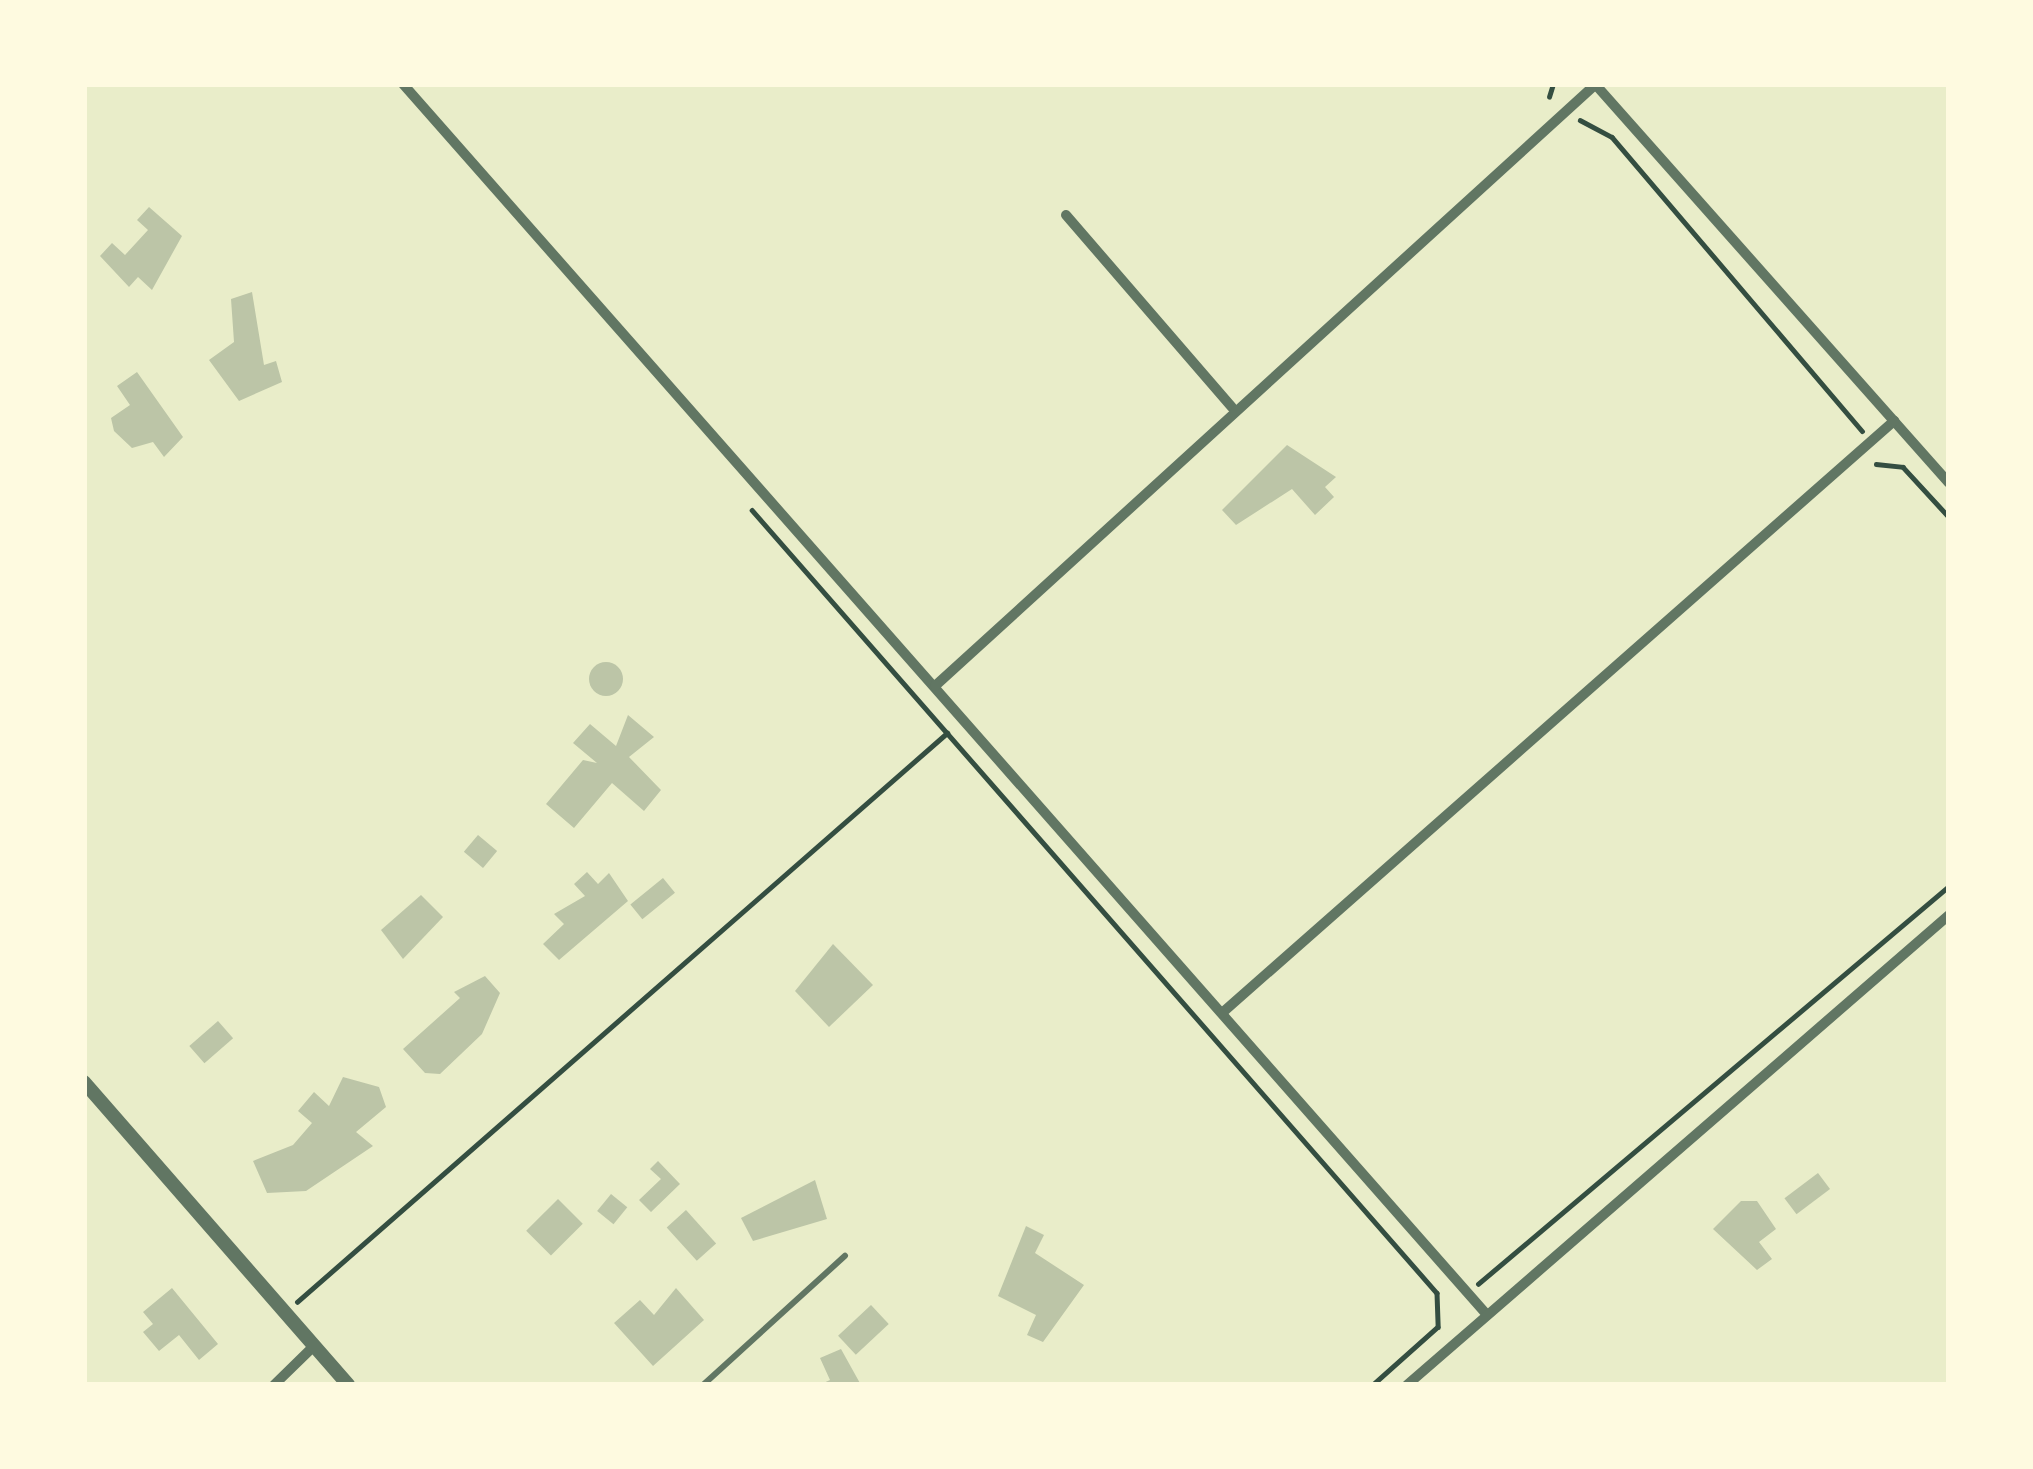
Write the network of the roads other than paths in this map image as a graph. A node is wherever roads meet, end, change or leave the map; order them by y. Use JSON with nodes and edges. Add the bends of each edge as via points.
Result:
{"nodes":[{"id":1,"x":403,"y":84,"type":"edge"},
{"id":2,"x":1595,"y":84,"type":"edge"},
{"id":3,"x":1066,"y":215,"type":"dead end"},
{"id":4,"x":1232,"y":407,"type":"junction"},
{"id":5,"x":1894,"y":421,"type":"junction"},
{"id":6,"x":1949,"y":483,"type":"edge"},
{"id":7,"x":935,"y":686,"type":"junction"},
{"id":8,"x":1949,"y":915,"type":"edge"},
{"id":9,"x":1222,"y":1013,"type":"junction"},
{"id":10,"x":84,"y":1082,"type":"edge"},
{"id":11,"x":845,"y":1256,"type":"dead end"},
{"id":12,"x":1487,"y":1316,"type":"junction"},
{"id":13,"x":314,"y":1346,"type":"junction"},
{"id":14,"x":274,"y":1385,"type":"edge"},
{"id":15,"x":348,"y":1385,"type":"edge"},
{"id":16,"x":703,"y":1385,"type":"edge"},
{"id":17,"x":1407,"y":1385,"type":"edge"}],
"edges":[{"from":1,"to":7,"type":"street"},
{"from":2,"to":4,"type":"street"},
{"from":2,"to":5,"type":"street"},
{"from":3,"to":4,"type":"street"},
{"from":4,"to":7,"type":"street","via":[[1094,548]]},
{"from":5,"to":6,"type":"street"},
{"from":5,"to":9,"type":"street"},
{"from":7,"to":9,"type":"street"},
{"from":8,"to":12,"type":"street"},
{"from":9,"to":12,"type":"street"},
{"from":10,"to":13,"type":"street"},
{"from":11,"to":16,"type":"lane"},
{"from":12,"to":17,"type":"street"},
{"from":13,"to":14,"type":"street"},
{"from":13,"to":15,"type":"street"}]}
